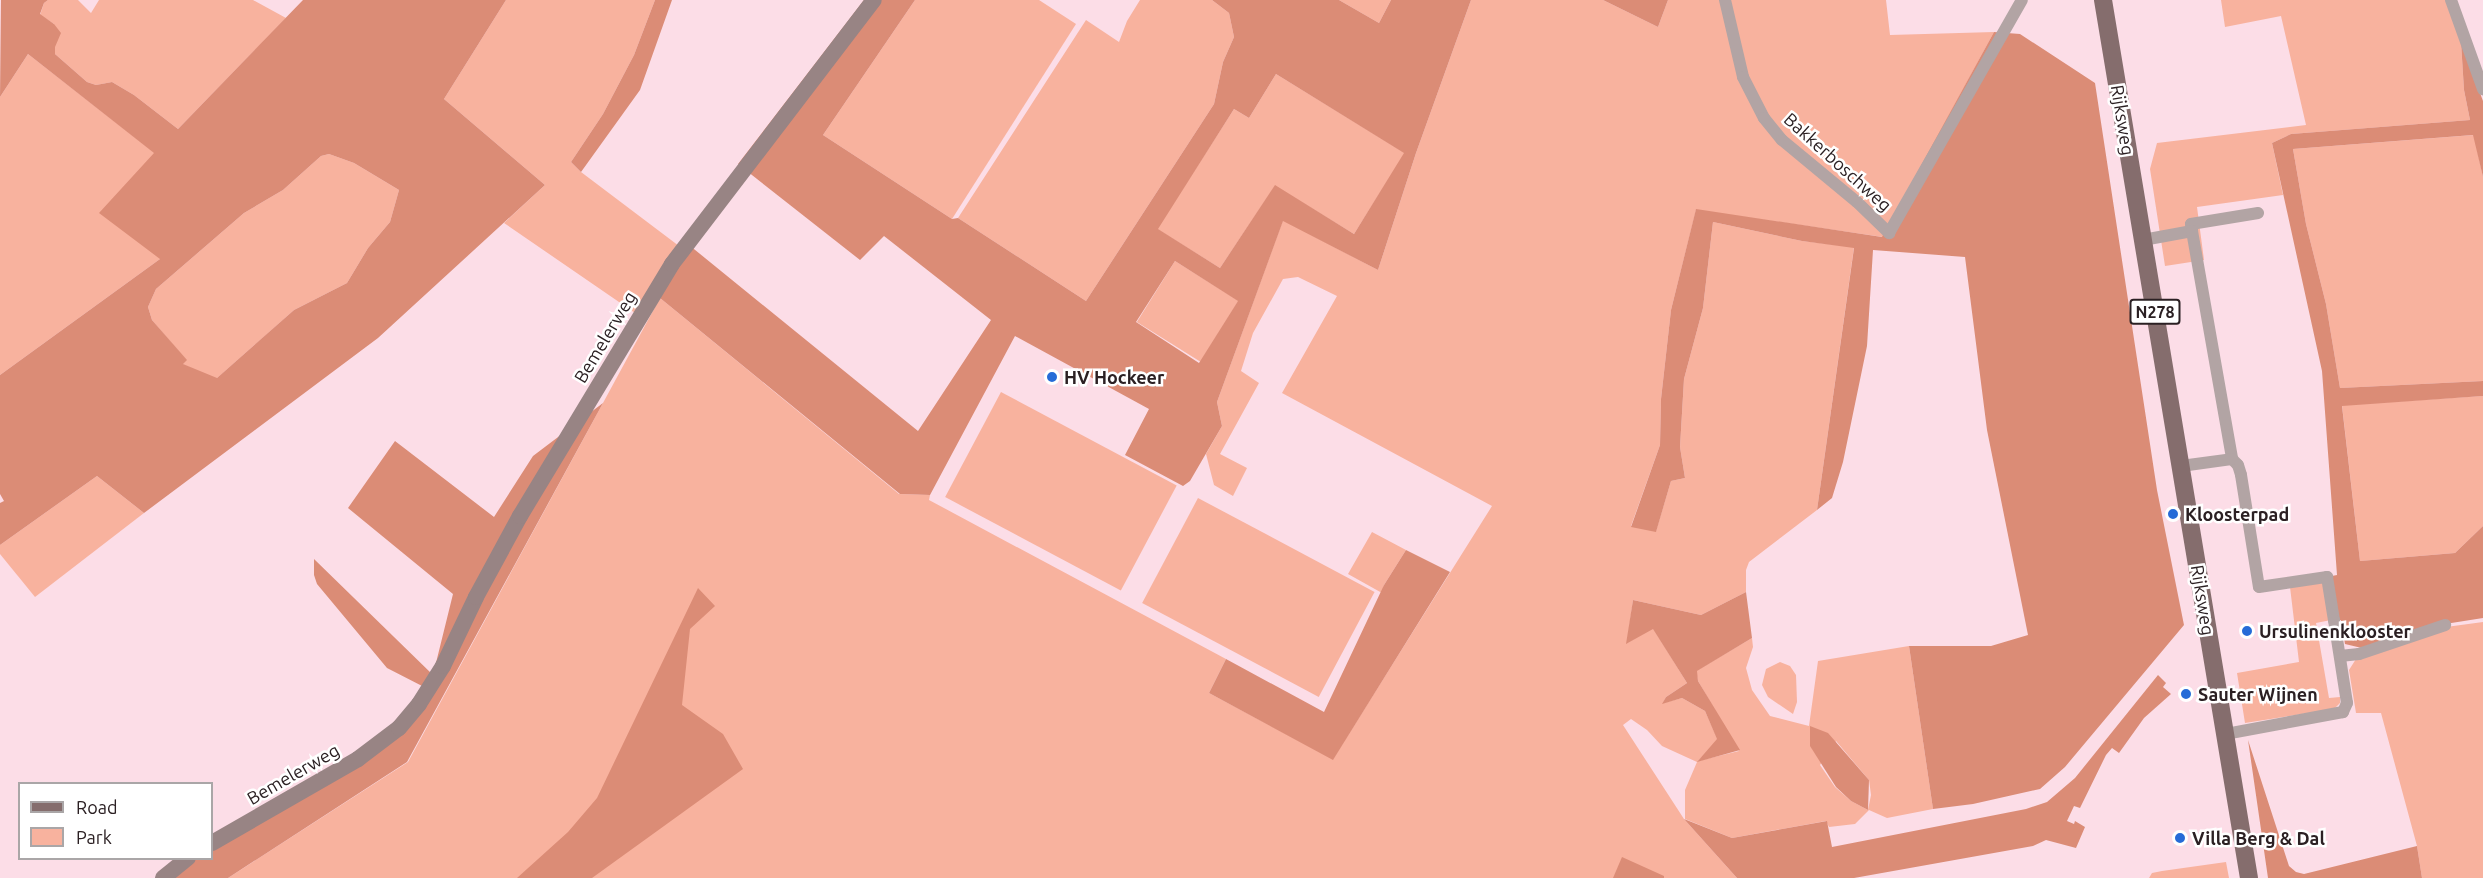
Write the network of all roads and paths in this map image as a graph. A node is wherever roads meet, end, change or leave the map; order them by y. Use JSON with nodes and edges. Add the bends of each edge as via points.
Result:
{"nodes":[{"id":1,"x":874,"y":0,"type":"edge"},
{"id":2,"x":1725,"y":0,"type":"edge"},
{"id":3,"x":2022,"y":0,"type":"edge"},
{"id":4,"x":2103,"y":0,"type":"edge"},
{"id":5,"x":2451,"y":0,"type":"edge"},
{"id":6,"x":2483,"y":89,"type":"edge"},
{"id":7,"x":2258,"y":213,"type":"dead end"},
{"id":8,"x":2192,"y":231,"type":"junction"},
{"id":9,"x":2143,"y":240,"type":"junction"},
{"id":10,"x":2232,"y":459,"type":"junction"},
{"id":11,"x":2181,"y":466,"type":"junction"},
{"id":12,"x":2445,"y":625,"type":"dead end"},
{"id":13,"x":2340,"y":656,"type":"junction"},
{"id":14,"x":2225,"y":734,"type":"junction"},
{"id":15,"x":213,"y":842,"type":"edge"},
{"id":16,"x":186,"y":860,"type":"edge"},
{"id":17,"x":163,"y":878,"type":"edge"},
{"id":18,"x":2249,"y":878,"type":"edge"}],
"edges":[{"from":1,"to":15,"type":"street","name":"Bemelerweg","via":[[672,264],[520,516],[437,677],[408,719],[339,771]]},
{"from":2,"to":3,"type":"street","name":"Bakkerboschweg","via":[[1743,77],[1764,118],[1782,140],[1889,233]]},
{"from":4,"to":9,"type":"main road","name":"Rijksweg","number":"N278"},
{"from":5,"to":6,"type":"street"},
{"from":7,"to":8,"type":"street","via":[[2191,224]]},
{"from":8,"to":9,"type":"street"},
{"from":8,"to":10,"type":"street"},
{"from":9,"to":11,"type":"main road","name":"Rijksweg","number":"N278"},
{"from":10,"to":11,"type":"street"},
{"from":10,"to":13,"type":"street","via":[[2241,475],[2259,587],[2327,577]]},
{"from":11,"to":14,"type":"main road","name":"Rijksweg","number":"N278"},
{"from":12,"to":13,"type":"street","via":[[2359,654]]},
{"from":13,"to":14,"type":"street","via":[[2347,703],[2343,712]]},
{"from":14,"to":18,"type":"main road","name":"Rijksweg","number":"N278"},
{"from":16,"to":17,"type":"street"}]}
